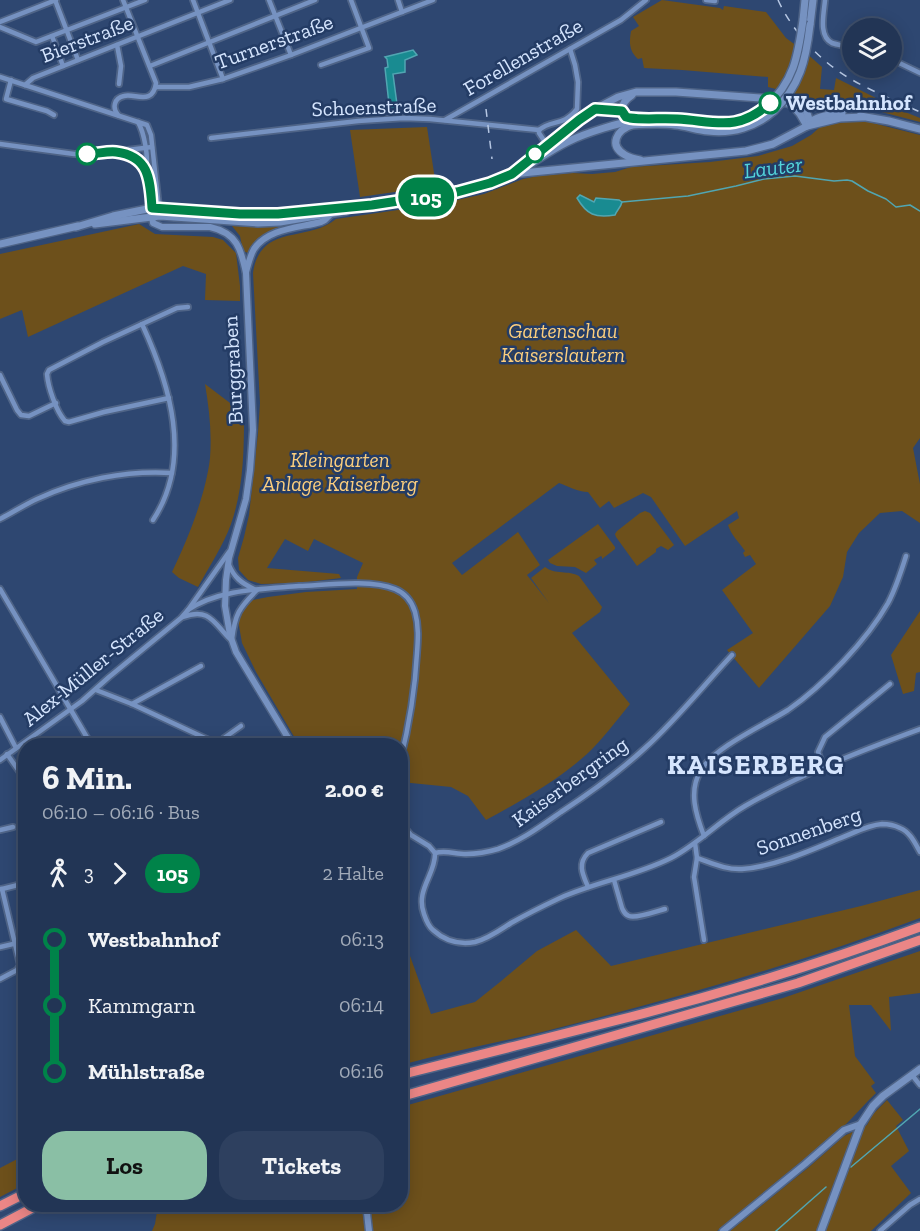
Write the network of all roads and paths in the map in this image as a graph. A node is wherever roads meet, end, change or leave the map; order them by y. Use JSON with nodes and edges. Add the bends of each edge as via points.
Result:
{"nodes":[{"id":1,"x":55,"y":0,"type":"edge"},
{"id":2,"x":123,"y":0,"type":"edge"},
{"id":3,"x":145,"y":0,"type":"edge"},
{"id":4,"x":193,"y":0,"type":"edge"},
{"id":5,"x":230,"y":0,"type":"edge"},
{"id":6,"x":269,"y":0,"type":"edge"},
{"id":7,"x":315,"y":0,"type":"edge"},
{"id":8,"x":351,"y":0,"type":"edge"},
{"id":9,"x":398,"y":0,"type":"edge"},
{"id":10,"x":433,"y":0,"type":"edge"},
{"id":11,"x":646,"y":0,"type":"edge"},
{"id":12,"x":705,"y":0,"type":"edge"},
{"id":13,"x":805,"y":0,"type":"edge"},
{"id":14,"x":813,"y":0,"type":"edge"},
{"id":15,"x":825,"y":0,"type":"edge"},
{"id":16,"x":715,"y":1,"type":"edge"},
{"id":17,"x":126,"y":7,"type":"junction"},
{"id":18,"x":402,"y":12,"type":"junction"},
{"id":19,"x":198,"y":13,"type":"junction"},
{"id":20,"x":276,"y":16,"type":"junction"},
{"id":21,"x":0,"y":22,"type":"edge"},
{"id":22,"x":0,"y":27,"type":"edge"},
{"id":23,"x":361,"y":28,"type":"junction"},
{"id":24,"x":67,"y":30,"type":"junction"},
{"id":25,"x":52,"y":36,"type":"junction"},
{"id":26,"x":138,"y":37,"type":"junction"},
{"id":27,"x":210,"y":42,"type":"junction"},
{"id":28,"x":117,"y":45,"type":"junction"},
{"id":29,"x":842,"y":45,"type":"edge"},
{"id":30,"x":570,"y":49,"type":"junction"},
{"id":31,"x":291,"y":55,"type":"junction"},
{"id":32,"x":78,"y":60,"type":"junction"},
{"id":33,"x":321,"y":64,"type":"dead end"},
{"id":34,"x":902,"y":64,"type":"edge"},
{"id":35,"x":63,"y":66,"type":"junction"},
{"id":36,"x":150,"y":66,"type":"junction"},
{"id":37,"x":920,"y":73,"type":"edge"},
{"id":38,"x":0,"y":77,"type":"edge"},
{"id":39,"x":224,"y":79,"type":"junction"},
{"id":40,"x":11,"y":80,"type":"junction"},
{"id":41,"x":119,"y":84,"type":"dead end"},
{"id":42,"x":25,"y":85,"type":"junction"},
{"id":43,"x":156,"y":87,"type":"junction"},
{"id":44,"x":636,"y":92,"type":"junction"},
{"id":45,"x":794,"y":104,"type":"junction"},
{"id":46,"x":595,"y":109,"type":"junction"},
{"id":47,"x":622,"y":111,"type":"junction"},
{"id":48,"x":842,"y":113,"type":"junction"},
{"id":49,"x":54,"y":115,"type":"dead end"},
{"id":50,"x":118,"y":115,"type":"junction"},
{"id":51,"x":863,"y":117,"type":"junction"},
{"id":52,"x":641,"y":119,"type":"junction"},
{"id":53,"x":446,"y":120,"type":"junction"},
{"id":54,"x":138,"y":122,"type":"junction"},
{"id":55,"x":808,"y":124,"type":"junction"},
{"id":56,"x":633,"y":125,"type":"junction"},
{"id":57,"x":616,"y":126,"type":"junction"},
{"id":58,"x":920,"y":129,"type":"edge"},
{"id":59,"x":539,"y":130,"type":"junction"},
{"id":60,"x":211,"y":138,"type":"dead end"},
{"id":61,"x":0,"y":144,"type":"edge"},
{"id":62,"x":547,"y":145,"type":"junction"},
{"id":63,"x":152,"y":147,"type":"junction"},
{"id":64,"x":145,"y":148,"type":"junction"},
{"id":65,"x":114,"y":152,"type":"junction"},
{"id":66,"x":643,"y":161,"type":"junction"},
{"id":67,"x":146,"y":170,"type":"junction"},
{"id":68,"x":512,"y":174,"type":"junction"},
{"id":69,"x":372,"y":205,"type":"junction"},
{"id":70,"x":156,"y":212,"type":"junction"},
{"id":71,"x":331,"y":214,"type":"junction"},
{"id":72,"x":0,"y":244,"type":"edge"},
{"id":73,"x":246,"y":273,"type":"junction"},
{"id":74,"x":188,"y":307,"type":"dead end"},
{"id":75,"x":142,"y":324,"type":"junction"},
{"id":76,"x":0,"y":375,"type":"edge"},
{"id":77,"x":169,"y":398,"type":"junction"},
{"id":78,"x":56,"y":403,"type":"junction"},
{"id":79,"x":172,"y":473,"type":"junction"},
{"id":80,"x":0,"y":519,"type":"edge"},
{"id":81,"x":153,"y":520,"type":"dead end"},
{"id":82,"x":232,"y":549,"type":"junction"},
{"id":83,"x":906,"y":556,"type":"dead end"},
{"id":84,"x":228,"y":563,"type":"junction"},
{"id":85,"x":0,"y":589,"type":"edge"},
{"id":86,"x":257,"y":590,"type":"junction"},
{"id":87,"x":225,"y":595,"type":"junction"},
{"id":88,"x":188,"y":610,"type":"junction"},
{"id":89,"x":181,"y":618,"type":"junction"},
{"id":90,"x":232,"y":641,"type":"junction"},
{"id":91,"x":732,"y":655,"type":"dead end"},
{"id":92,"x":201,"y":666,"type":"dead end"},
{"id":93,"x":890,"y":684,"type":"dead end"},
{"id":94,"x":96,"y":690,"type":"junction"},
{"id":95,"x":132,"y":704,"type":"junction"},
{"id":96,"x":70,"y":709,"type":"junction"},
{"id":97,"x":0,"y":717,"type":"edge"},
{"id":98,"x":241,"y":726,"type":"dead end"},
{"id":99,"x":920,"y":729,"type":"edge"},
{"id":100,"x":30,"y":738,"type":"edge"},
{"id":101,"x":87,"y":738,"type":"edge"},
{"id":102,"x":205,"y":738,"type":"edge"},
{"id":103,"x":224,"y":738,"type":"edge"},
{"id":104,"x":288,"y":738,"type":"edge"},
{"id":105,"x":406,"y":738,"type":"edge"},
{"id":106,"x":16,"y":748,"type":"joint"},
{"id":107,"x":7,"y":754,"type":"junction"},
{"id":108,"x":0,"y":760,"type":"edge"},
{"id":109,"x":823,"y":766,"type":"junction"},
{"id":110,"x":18,"y":770,"type":"edge"},
{"id":111,"x":662,"y":822,"type":"dead end"},
{"id":112,"x":13,"y":827,"type":"dead end"},
{"id":113,"x":0,"y":831,"type":"edge"},
{"id":114,"x":408,"y":831,"type":"edge"},
{"id":115,"x":704,"y":837,"type":"junction"},
{"id":116,"x":695,"y":843,"type":"junction"},
{"id":117,"x":920,"y":852,"type":"edge"},
{"id":118,"x":435,"y":853,"type":"junction"},
{"id":119,"x":698,"y":858,"type":"junction"},
{"id":120,"x":614,"y":880,"type":"junction"},
{"id":121,"x":18,"y":885,"type":"edge"},
{"id":122,"x":588,"y":887,"type":"junction"},
{"id":123,"x":1,"y":889,"type":"edge"},
{"id":124,"x":665,"y":909,"type":"dead end"},
{"id":125,"x":920,"y":927,"type":"edge"},
{"id":126,"x":704,"y":939,"type":"dead end"},
{"id":127,"x":920,"y":940,"type":"edge"},
{"id":128,"x":18,"y":943,"type":"edge"},
{"id":129,"x":15,"y":944,"type":"junction"},
{"id":130,"x":0,"y":947,"type":"edge"},
{"id":131,"x":18,"y":957,"type":"edge"},
{"id":132,"x":18,"y":968,"type":"edge"},
{"id":133,"x":0,"y":979,"type":"edge"},
{"id":134,"x":920,"y":1069,"type":"edge"},
{"id":135,"x":408,"y":1073,"type":"edge"},
{"id":136,"x":912,"y":1075,"type":"junction"},
{"id":137,"x":920,"y":1085,"type":"edge"},
{"id":138,"x":408,"y":1095,"type":"edge"},
{"id":139,"x":861,"y":1124,"type":"junction"},
{"id":140,"x":18,"y":1197,"type":"edge"},
{"id":141,"x":920,"y":1199,"type":"edge"},
{"id":142,"x":0,"y":1206,"type":"edge"},
{"id":143,"x":25,"y":1212,"type":"edge"},
{"id":144,"x":367,"y":1212,"type":"edge"},
{"id":145,"x":0,"y":1225,"type":"edge"},
{"id":146,"x":369,"y":1231,"type":"edge"},
{"id":147,"x":723,"y":1231,"type":"edge"},
{"id":148,"x":821,"y":1231,"type":"edge"},
{"id":149,"x":880,"y":1231,"type":"edge"}],
"edges":[{"from":1,"to":21,"type":"street"},
{"from":1,"to":24,"type":"street"},
{"from":2,"to":17,"type":"street"},
{"from":3,"to":17,"type":"street"},
{"from":4,"to":19,"type":"street"},
{"from":5,"to":19,"type":"street","name":"Bierstraße"},
{"from":6,"to":20,"type":"street"},
{"from":7,"to":20,"type":"street"},
{"from":8,"to":23,"type":"street"},
{"from":9,"to":18,"type":"street"},
{"from":10,"to":18,"type":"street","name":"Turnerstraße"},
{"from":11,"to":30,"type":"street","name":"Forellenstraße","via":[[621,20]]},
{"from":12,"to":16,"type":"street"},
{"from":13,"to":52,"type":"main road","bridge":true,"via":[[792,72],[783,90],[760,112],[726,124]]},
{"from":14,"to":56,"type":"main road","bridge":true,"via":[[799,77],[765,118],[725,131],[670,124]]},
{"from":15,"to":29,"type":"street","via":[[824,31],[827,39]]},
{"from":17,"to":24,"type":"street"},
{"from":17,"to":26,"type":"street"},
{"from":18,"to":23,"type":"street","name":"Turnerstraße"},
{"from":19,"to":26,"type":"street","name":"Bierstraße"},
{"from":19,"to":27,"type":"street"},
{"from":20,"to":27,"type":"street"},
{"from":20,"to":31,"type":"street"},
{"from":22,"to":25,"type":"street","via":[[36,42]]},
{"from":23,"to":31,"type":"street","name":"Turnerstraße"},
{"from":23,"to":33,"type":"street","via":[[369,48]]},
{"from":24,"to":25,"type":"street"},
{"from":24,"to":32,"type":"street"},
{"from":25,"to":35,"type":"street"},
{"from":26,"to":28,"type":"street","name":"Bierstraße"},
{"from":26,"to":36,"type":"street"},
{"from":27,"to":36,"type":"street"},
{"from":27,"to":39,"type":"street"},
{"from":28,"to":32,"type":"street","name":"Bierstraße"},
{"from":28,"to":41,"type":"street"},
{"from":30,"to":53,"type":"street","name":"Forellenstraße"},
{"from":30,"to":59,"type":"street","via":[[578,82],[577,109],[563,122]]},
{"from":31,"to":39,"type":"street","name":"Turnerstraße"},
{"from":32,"to":35,"type":"street","name":"Bierstraße"},
{"from":34,"to":37,"type":"street"},
{"from":35,"to":42,"type":"street","name":"Bierstraße"},
{"from":36,"to":43,"type":"street"},
{"from":38,"to":40,"type":"street"},
{"from":39,"to":43,"type":"street","name":"Turnerstraße","via":[[189,87]]},
{"from":40,"to":42,"type":"street"},
{"from":40,"to":49,"type":"street","via":[[6,99]]},
{"from":42,"to":50,"type":"street"},
{"from":43,"to":50,"type":"street","name":"Turnerstraße","via":[[141,98],[122,96],[114,105]]},
{"from":44,"to":45,"type":"main road","via":[[773,99]]},
{"from":44,"to":46,"type":"main road"},
{"from":44,"to":47,"type":"main road","via":[[625,100]]},
{"from":45,"to":48,"type":"main road"},
{"from":45,"to":55,"type":"main road","via":[[806,110]]},
{"from":46,"to":47,"type":"street"},
{"from":46,"to":62,"type":"main road"},
{"from":47,"to":52,"type":"main road","via":[[626,117]]},
{"from":48,"to":51,"type":"main road"},
{"from":48,"to":55,"type":"main road","via":[[826,115]]},
{"from":50,"to":54,"type":"street"},
{"from":51,"to":55,"type":"main road"},
{"from":51,"to":58,"type":"main road"},
{"from":52,"to":57,"type":"main road"},
{"from":53,"to":59,"type":"street","name":"Schoenstraße"},
{"from":53,"to":60,"type":"street","name":"Schoenstraße","via":[[358,121]]},
{"from":54,"to":63,"type":"street","via":[[150,130]]},
{"from":54,"to":64,"type":"street"},
{"from":55,"to":66,"type":"main road","via":[[773,144],[753,150]]},
{"from":56,"to":57,"type":"main road"},
{"from":56,"to":66,"type":"main road","via":[[619,132],[617,144],[626,155]]},
{"from":57,"to":68,"type":"main road","via":[[567,142]]},
{"from":59,"to":62,"type":"street"},
{"from":61,"to":65,"type":"street","via":[[54,153]]},
{"from":62,"to":68,"type":"main road"},
{"from":63,"to":64,"type":"street"},
{"from":63,"to":70,"type":"street"},
{"from":64,"to":65,"type":"street"},
{"from":64,"to":67,"type":"street"},
{"from":65,"to":67,"type":"street","via":[[133,158]]},
{"from":66,"to":68,"type":"main road"},
{"from":67,"to":70,"type":"street"},
{"from":68,"to":69,"type":"main road","via":[[467,190]]},
{"from":69,"to":70,"type":"main road","via":[[258,215]]},
{"from":69,"to":71,"type":"main road"},
{"from":70,"to":71,"type":"main road","via":[[258,223]]},
{"from":70,"to":72,"type":"main road"},
{"from":70,"to":73,"type":"street","name":"Burggraben","via":[[153,223],[158,227],[210,227],[226,233],[238,246]]},
{"from":71,"to":73,"type":"street","via":[[321,222],[264,239],[254,249]]},
{"from":73,"to":82,"type":"street","name":"Burggraben","via":[[253,430],[246,499]]},
{"from":74,"to":75,"type":"street"},
{"from":75,"to":77,"type":"street"},
{"from":75,"to":78,"type":"street","via":[[49,370],[48,380]]},
{"from":76,"to":78,"type":"street","via":[[21,415],[28,416]]},
{"from":77,"to":78,"type":"street","via":[[69,422],[64,421]]},
{"from":77,"to":79,"type":"street","via":[[174,431]]},
{"from":79,"to":80,"type":"street","via":[[137,472],[90,481],[36,500]]},
{"from":79,"to":81,"type":"street","via":[[162,507]]},
{"from":82,"to":84,"type":"street","name":"Burggraben"},
{"from":82,"to":88,"type":"street","name":"Alex-Müller-Straße"},
{"from":83,"to":115,"type":"street","via":[[889,602],[835,669],[804,698],[723,749],[702,769],[694,791]]},
{"from":84,"to":86,"type":"street","via":[[238,580]]},
{"from":84,"to":87,"type":"street","name":"Burggraben"},
{"from":85,"to":96,"type":"street"},
{"from":86,"to":87,"type":"street"},
{"from":86,"to":90,"type":"street","via":[[240,608]]},
{"from":86,"to":105,"type":"street","via":[[370,584],[396,589],[405,595],[415,611],[418,630]]},
{"from":87,"to":88,"type":"street","name":"Alex-Müller-Straße"},
{"from":87,"to":90,"type":"street","name":"Burggraben"},
{"from":88,"to":89,"type":"street","name":"Alex-Müller-Straße"},
{"from":89,"to":90,"type":"street","name":"Burggraben","via":[[205,614]]},
{"from":89,"to":94,"type":"street","name":"Alex-Müller-Straße"},
{"from":90,"to":104,"type":"street","name":"Burggraben"},
{"from":91,"to":118,"type":"street","name":"Kaiserbergring","via":[[647,746],[542,826],[495,850]]},
{"from":92,"to":95,"type":"street"},
{"from":93,"to":109,"type":"street","via":[[825,737],[818,752]]},
{"from":94,"to":95,"type":"street"},
{"from":94,"to":96,"type":"street","name":"Alex-Müller-Straße"},
{"from":95,"to":102,"type":"street"},
{"from":96,"to":100,"type":"street","name":"Alex-Müller-Straße"},
{"from":96,"to":101,"type":"street"},
{"from":97,"to":106,"type":"street","name":"Alex-Müller-Straße"},
{"from":98,"to":103,"type":"street"},
{"from":99,"to":109,"type":"street"},
{"from":106,"to":107,"type":"street","name":"Alex-Müller-Straße"},
{"from":107,"to":108,"type":"street","name":"Alex-Müller-Straße"},
{"from":107,"to":110,"type":"street"},
{"from":109,"to":115,"type":"street","via":[[743,807]]},
{"from":111,"to":122,"type":"street","via":[[583,858],[581,870]]},
{"from":112,"to":113,"type":"street"},
{"from":114,"to":118,"type":"street"},
{"from":115,"to":116,"type":"street"},
{"from":116,"to":119,"type":"street"},
{"from":116,"to":120,"type":"street","via":[[640,872]]},
{"from":117,"to":119,"type":"street","name":"Sonnenberg","via":[[902,828],[880,824],[784,860],[741,869]]},
{"from":118,"to":122,"type":"street","via":[[422,909],[431,928],[449,940],[481,940],[536,909]]},
{"from":119,"to":126,"type":"street","via":[[694,877]]},
{"from":120,"to":122,"type":"street"},
{"from":120,"to":124,"type":"street","via":[[628,916]]},
{"from":121,"to":123,"type":"street"},
{"from":123,"to":129,"type":"street"},
{"from":125,"to":135,"type":"highway","via":[[748,984]]},
{"from":127,"to":138,"type":"highway","via":[[798,983]]},
{"from":128,"to":129,"type":"street"},
{"from":129,"to":130,"type":"street"},
{"from":129,"to":131,"type":"street"},
{"from":132,"to":133,"type":"street"},
{"from":134,"to":136,"type":"main road"},
{"from":136,"to":137,"type":"street"},
{"from":136,"to":139,"type":"main road","via":[[883,1096]]},
{"from":139,"to":147,"type":"street","via":[[844,1130]]},
{"from":139,"to":148,"type":"main road"},
{"from":140,"to":142,"type":"highway"},
{"from":141,"to":149,"type":"street"},
{"from":143,"to":145,"type":"highway"},
{"from":144,"to":146,"type":"street"}]}
